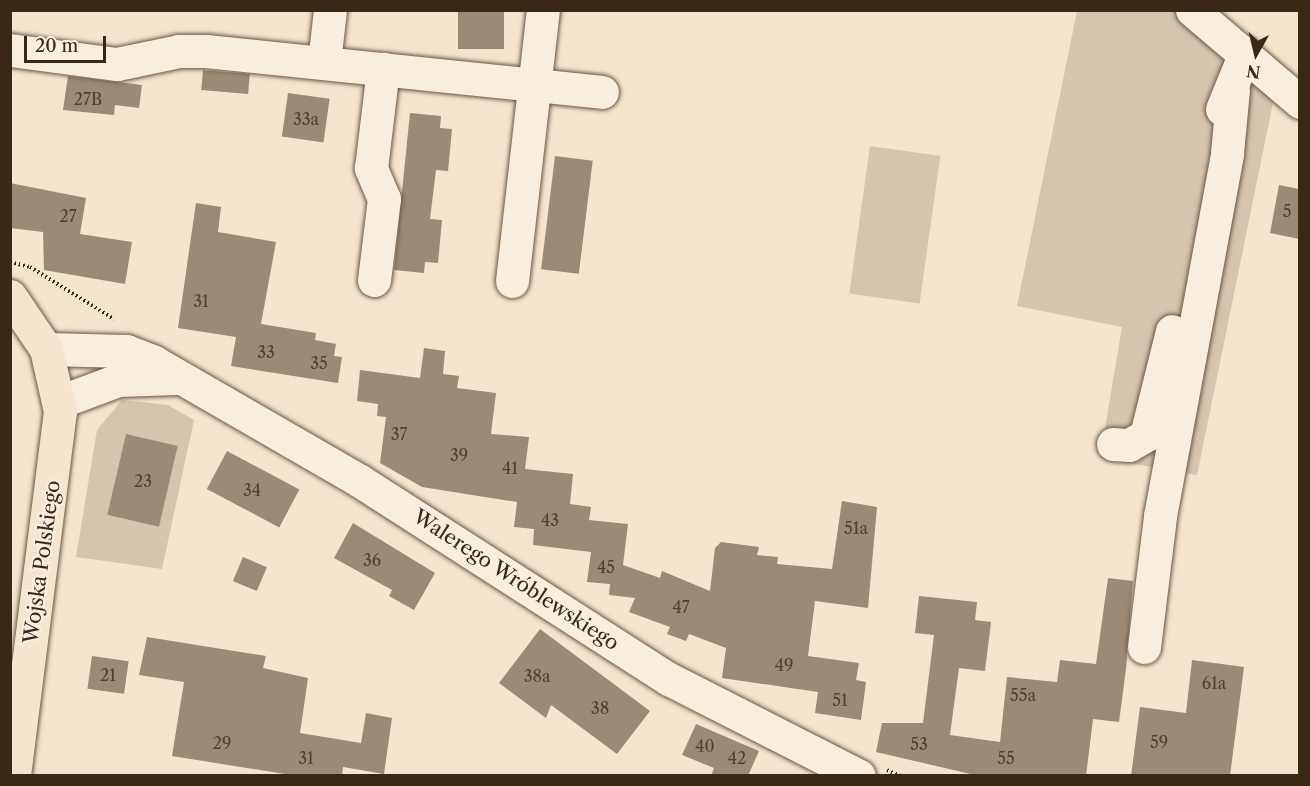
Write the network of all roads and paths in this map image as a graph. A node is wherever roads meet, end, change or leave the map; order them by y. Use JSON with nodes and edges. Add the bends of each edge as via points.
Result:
{"nodes":[{"id":1,"x":330,"y":10,"type":"edge"},
{"id":2,"x":543,"y":10,"type":"edge"},
{"id":3,"x":1192,"y":10,"type":"edge"},
{"id":4,"x":10,"y":50,"type":"edge"},
{"id":5,"x":1245,"y":53,"type":"junction"},
{"id":6,"x":324,"y":62,"type":"junction"},
{"id":7,"x":384,"y":69,"type":"junction"},
{"id":8,"x":534,"y":85,"type":"junction"},
{"id":9,"x":1233,"y":90,"type":"junction"},
{"id":10,"x":602,"y":92,"type":"dead end"},
{"id":11,"x":1299,"y":102,"type":"edge"},
{"id":12,"x":374,"y":280,"type":"dead end"},
{"id":13,"x":512,"y":281,"type":"dead end"},
{"id":14,"x":10,"y":296,"type":"edge"},
{"id":15,"x":46,"y":349,"type":"junction"},
{"id":16,"x":176,"y":378,"type":"junction"},
{"id":17,"x":59,"y":402,"type":"junction"},
{"id":18,"x":1113,"y":444,"type":"dead end"},
{"id":19,"x":1144,"y":647,"type":"dead end"},
{"id":20,"x":14,"y":776,"type":"edge"},
{"id":21,"x":859,"y":776,"type":"edge"}],
"edges":[{"from":1,"to":6,"type":"street"},
{"from":2,"to":8,"type":"street"},
{"from":3,"to":5,"type":"street"},
{"from":4,"to":6,"type":"street","via":[[117,64],[179,51]]},
{"from":5,"to":9,"type":"street"},
{"from":5,"to":11,"type":"street"},
{"from":6,"to":7,"type":"street"},
{"from":7,"to":8,"type":"street"},
{"from":7,"to":12,"type":"street","via":[[371,168],[384,199]]},
{"from":8,"to":10,"type":"street"},
{"from":8,"to":13,"type":"street"},
{"from":9,"to":18,"type":"street","via":[[1215,120],[1154,418],[1146,435],[1129,445]]},
{"from":9,"to":19,"type":"street","via":[[1227,153],[1160,516]]},
{"from":14,"to":15,"type":"main road"},
{"from":15,"to":16,"type":"street","name":"Walerego Wróblewskiego","via":[[126,351]]},
{"from":15,"to":17,"type":"main road","name":"Wojska Polskiego"},
{"from":16,"to":17,"type":"street","via":[[118,380]]},
{"from":16,"to":21,"type":"street","name":"Walerego Wróblewskiego","via":[[360,481],[669,678]]},
{"from":17,"to":20,"type":"main road","name":"Wojska Polskiego"}]}
